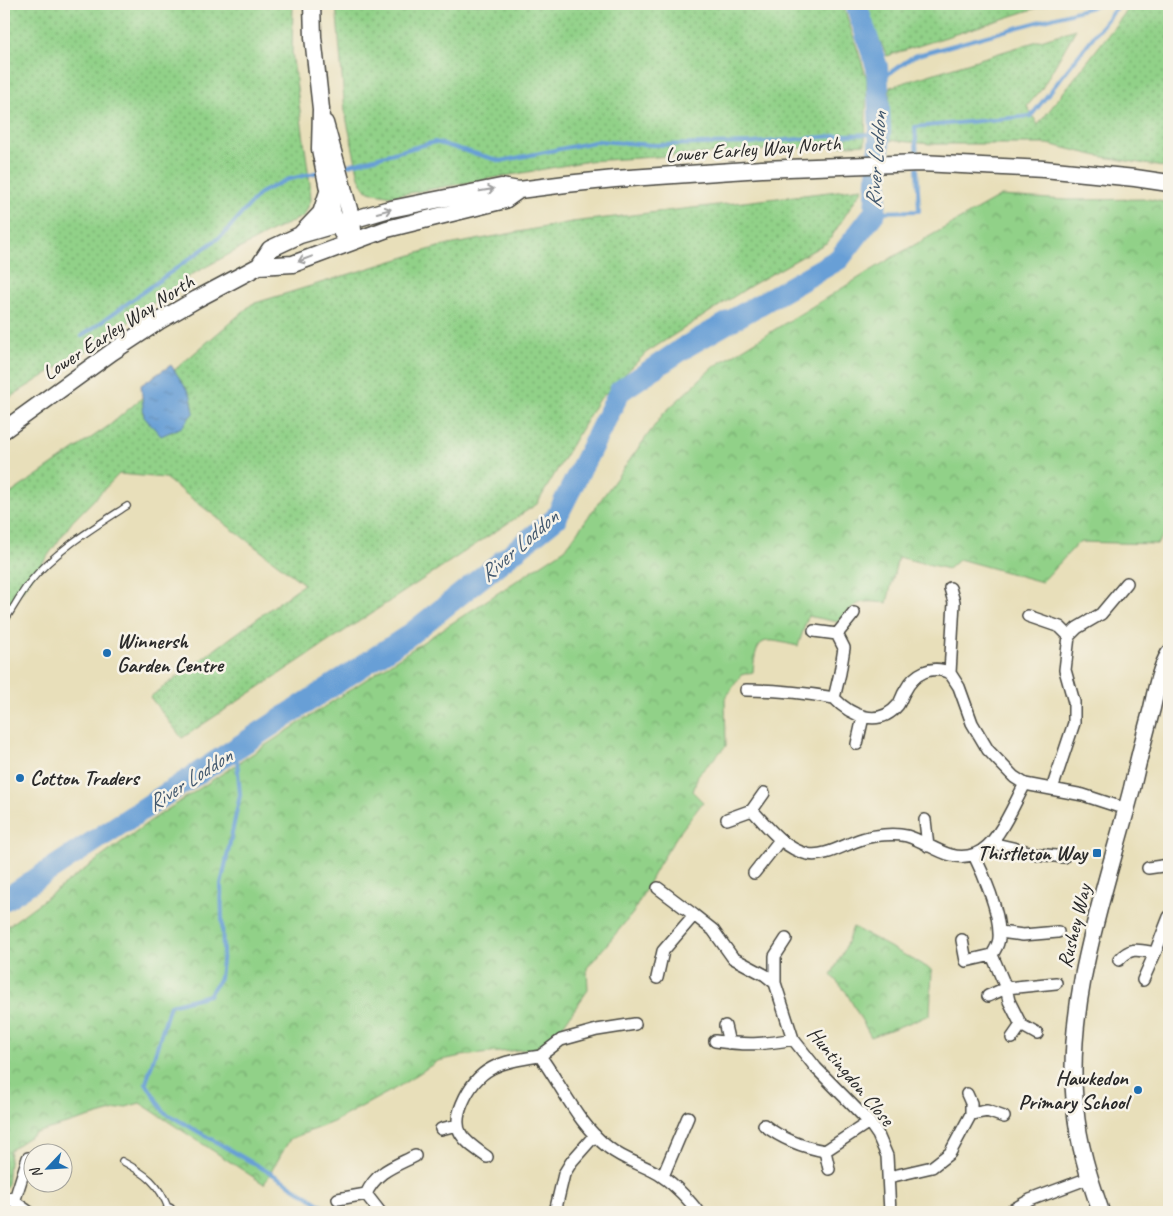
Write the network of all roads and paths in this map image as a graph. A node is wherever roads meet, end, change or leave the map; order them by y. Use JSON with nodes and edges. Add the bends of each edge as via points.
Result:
{"nodes":[{"id":1,"x":312,"y":10,"type":"edge"},
{"id":2,"x":332,"y":174,"type":"junction"},
{"id":3,"x":1169,"y":183,"type":"edge"},
{"id":4,"x":519,"y":190,"type":"junction"},
{"id":5,"x":328,"y":191,"type":"junction"},
{"id":6,"x":345,"y":222,"type":"junction"},
{"id":7,"x":300,"y":235,"type":"junction"},
{"id":8,"x":350,"y":242,"type":"junction"},
{"id":9,"x":259,"y":266,"type":"junction"},
{"id":10,"x":4,"y":430,"type":"edge"},
{"id":11,"x":127,"y":506,"type":"dead end"},
{"id":12,"x":1127,"y":583,"type":"dead end"},
{"id":13,"x":950,"y":588,"type":"dead end"},
{"id":14,"x":854,"y":613,"type":"dead end"},
{"id":15,"x":1028,"y":616,"type":"dead end"},
{"id":16,"x":4,"y":622,"type":"edge"},
{"id":17,"x":814,"y":631,"type":"dead end"},
{"id":18,"x":838,"y":634,"type":"junction"},
{"id":19,"x":1069,"y":636,"type":"junction"},
{"id":20,"x":1169,"y":654,"type":"edge"},
{"id":21,"x":950,"y":673,"type":"junction"},
{"id":22,"x":746,"y":690,"type":"dead end"},
{"id":23,"x":834,"y":698,"type":"junction"},
{"id":24,"x":863,"y":717,"type":"junction"},
{"id":25,"x":857,"y":744,"type":"dead end"},
{"id":26,"x":1025,"y":784,"type":"junction"},
{"id":27,"x":1052,"y":789,"type":"junction"},
{"id":28,"x":764,"y":793,"type":"dead end"},
{"id":29,"x":1126,"y":809,"type":"junction"},
{"id":30,"x":752,"y":810,"type":"junction"},
{"id":31,"x":727,"y":819,"type":"dead end"},
{"id":32,"x":925,"y":820,"type":"dead end"},
{"id":33,"x":780,"y":840,"type":"junction"},
{"id":34,"x":991,"y":843,"type":"junction"},
{"id":35,"x":928,"y":846,"type":"junction"},
{"id":36,"x":974,"y":855,"type":"junction"},
{"id":37,"x":1064,"y":857,"type":"dead end"},
{"id":38,"x":1169,"y":865,"type":"edge"},
{"id":39,"x":1148,"y":868,"type":"dead end"},
{"id":40,"x":754,"y":873,"type":"dead end"},
{"id":41,"x":658,"y":888,"type":"dead end"},
{"id":42,"x":694,"y":916,"type":"junction"},
{"id":43,"x":1169,"y":917,"type":"edge"},
{"id":44,"x":1000,"y":932,"type":"junction"},
{"id":45,"x":1058,"y":932,"type":"dead end"},
{"id":46,"x":786,"y":939,"type":"dead end"},
{"id":47,"x":962,"y":940,"type":"dead end"},
{"id":48,"x":1155,"y":953,"type":"junction"},
{"id":49,"x":992,"y":955,"type":"junction"},
{"id":50,"x":1119,"y":960,"type":"dead end"},
{"id":51,"x":658,"y":978,"type":"dead end"},
{"id":52,"x":1143,"y":980,"type":"dead end"},
{"id":53,"x":776,"y":983,"type":"junction"},
{"id":54,"x":1056,"y":983,"type":"dead end"},
{"id":55,"x":1006,"y":988,"type":"junction"},
{"id":56,"x":988,"y":996,"type":"dead end"},
{"id":57,"x":634,"y":1024,"type":"dead end"},
{"id":58,"x":1021,"y":1025,"type":"junction"},
{"id":59,"x":725,"y":1026,"type":"dead end"},
{"id":60,"x":1037,"y":1034,"type":"dead end"},
{"id":61,"x":1012,"y":1038,"type":"dead end"},
{"id":62,"x":793,"y":1039,"type":"junction"},
{"id":63,"x":715,"y":1040,"type":"dead end"},
{"id":64,"x":730,"y":1043,"type":"junction"},
{"id":65,"x":540,"y":1056,"type":"junction"},
{"id":66,"x":967,"y":1094,"type":"dead end"},
{"id":67,"x":971,"y":1114,"type":"junction"},
{"id":68,"x":1004,"y":1117,"type":"dead end"},
{"id":69,"x":688,"y":1118,"type":"dead end"},
{"id":70,"x":869,"y":1122,"type":"junction"},
{"id":71,"x":456,"y":1125,"type":"junction"},
{"id":72,"x":764,"y":1125,"type":"dead end"},
{"id":73,"x":441,"y":1129,"type":"dead end"},
{"id":74,"x":595,"y":1135,"type":"junction"},
{"id":75,"x":824,"y":1151,"type":"junction"},
{"id":76,"x":415,"y":1156,"type":"dead end"},
{"id":77,"x":487,"y":1157,"type":"dead end"},
{"id":78,"x":122,"y":1161,"type":"dead end"},
{"id":79,"x":829,"y":1168,"type":"dead end"},
{"id":80,"x":22,"y":1172,"type":"edge"},
{"id":81,"x":663,"y":1176,"type":"junction"},
{"id":82,"x":889,"y":1177,"type":"junction"},
{"id":83,"x":1089,"y":1178,"type":"junction"},
{"id":84,"x":366,"y":1194,"type":"junction"},
{"id":85,"x":338,"y":1199,"type":"dead end"},
{"id":86,"x":9,"y":1201,"type":"edge"},
{"id":87,"x":170,"y":1211,"type":"edge"},
{"id":88,"x":29,"y":1212,"type":"edge"},
{"id":89,"x":380,"y":1212,"type":"edge"},
{"id":90,"x":555,"y":1212,"type":"edge"},
{"id":91,"x":698,"y":1212,"type":"edge"},
{"id":92,"x":890,"y":1212,"type":"edge"},
{"id":93,"x":1008,"y":1212,"type":"edge"},
{"id":94,"x":1101,"y":1212,"type":"edge"}],
"edges":[{"from":1,"to":2,"type":"main road","via":[[321,109]]},
{"from":2,"to":5,"type":"main road"},
{"from":2,"to":6,"type":"main road"},
{"from":3,"to":4,"type":"main road","name":"Lower Earley Way North","via":[[1044,169],[920,163],[762,169],[615,179]]},
{"from":6,"to":4,"type":"main road","name":"Lower Earley Way North","one_way":true,"via":[[386,210],[501,187]]},
{"from":4,"to":8,"type":"main road","name":"Lower Earley Way North","via":[[505,200],[423,219]]},
{"from":5,"to":6,"type":"main road","via":[[333,214]]},
{"from":5,"to":7,"type":"main road","via":[[320,213]]},
{"from":6,"to":7,"type":"main road","name":"Lower Earley Way North"},
{"from":6,"to":8,"type":"main road","via":[[343,235]]},
{"from":7,"to":9,"type":"main road","name":"Lower Earley Way North","via":[[270,249]]},
{"from":8,"to":9,"type":"main road","name":"Lower Earley Way North","one_way":true,"via":[[293,264]]},
{"from":9,"to":10,"type":"main road","name":"Lower Earley Way North","via":[[159,321]]},
{"from":11,"to":16,"type":"lane","via":[[48,564],[29,583]]},
{"from":12,"to":19,"type":"street","via":[[1101,614]]},
{"from":13,"to":21,"type":"street","via":[[954,602]]},
{"from":14,"to":18,"type":"street"},
{"from":15,"to":19,"type":"street","via":[[1060,627]]},
{"from":17,"to":18,"type":"street"},
{"from":18,"to":23,"type":"street","via":[[844,648]]},
{"from":19,"to":27,"type":"street","via":[[1065,670],[1074,702],[1074,723]]},
{"from":20,"to":29,"type":"main road","name":"Rushey Way","via":[[1157,687]]},
{"from":21,"to":24,"type":"street","via":[[937,668],[927,670],[909,684],[900,703],[892,711],[874,718]]},
{"from":21,"to":26,"type":"street","via":[[978,736],[1014,777]]},
{"from":22,"to":23,"type":"street"},
{"from":23,"to":24,"type":"street","via":[[844,709]]},
{"from":24,"to":25,"type":"street"},
{"from":26,"to":27,"type":"street"},
{"from":26,"to":34,"type":"street"},
{"from":27,"to":29,"type":"street"},
{"from":28,"to":30,"type":"street"},
{"from":29,"to":83,"type":"main road","name":"Rushey Way","via":[[1084,968],[1074,1035],[1075,1106]]},
{"from":30,"to":31,"type":"street"},
{"from":30,"to":33,"type":"street"},
{"from":32,"to":35,"type":"street"},
{"from":33,"to":35,"type":"street","via":[[809,855],[824,853],[864,838],[892,835],[908,836]]},
{"from":33,"to":40,"type":"street"},
{"from":34,"to":36,"type":"street"},
{"from":34,"to":37,"type":"street"},
{"from":35,"to":36,"type":"street","via":[[949,855]]},
{"from":36,"to":44,"type":"street","via":[[989,889]]},
{"from":38,"to":39,"type":"street"},
{"from":41,"to":42,"type":"street"},
{"from":42,"to":51,"type":"street","via":[[663,951]]},
{"from":42,"to":53,"type":"street","via":[[712,930],[733,958]]},
{"from":43,"to":48,"type":"street"},
{"from":44,"to":45,"type":"street"},
{"from":44,"to":49,"type":"street"},
{"from":46,"to":53,"type":"street","name":"Huntingdon Close","via":[[775,956]]},
{"from":47,"to":49,"type":"street","via":[[966,961]]},
{"from":48,"to":50,"type":"street","via":[[1134,949],[1124,953]]},
{"from":48,"to":52,"type":"street"},
{"from":49,"to":55,"type":"street"},
{"from":53,"to":62,"type":"street","name":"Huntingdon Close"},
{"from":54,"to":55,"type":"street"},
{"from":55,"to":56,"type":"street"},
{"from":55,"to":58,"type":"street"},
{"from":57,"to":65,"type":"street","via":[[561,1040]]},
{"from":58,"to":60,"type":"street"},
{"from":58,"to":61,"type":"street"},
{"from":59,"to":64,"type":"street"},
{"from":62,"to":64,"type":"street","via":[[766,1044]]},
{"from":62,"to":70,"type":"street","name":"Huntingdon Close","via":[[816,1068]]},
{"from":63,"to":64,"type":"street"},
{"from":65,"to":71,"type":"street","via":[[502,1064],[477,1078],[468,1090]]},
{"from":65,"to":74,"type":"street"},
{"from":66,"to":67,"type":"street","via":[[972,1103]]},
{"from":67,"to":68,"type":"street","via":[[986,1112]]},
{"from":67,"to":82,"type":"street","via":[[950,1154],[932,1167]]},
{"from":69,"to":81,"type":"street"},
{"from":70,"to":75,"type":"street"},
{"from":70,"to":82,"type":"street","name":"Huntingdon Close","via":[[887,1156]]},
{"from":71,"to":73,"type":"street"},
{"from":71,"to":77,"type":"street","via":[[465,1141]]},
{"from":72,"to":75,"type":"street","via":[[806,1148]]},
{"from":74,"to":81,"type":"street","via":[[608,1148]]},
{"from":74,"to":90,"type":"street","via":[[564,1174]]},
{"from":75,"to":79,"type":"street"},
{"from":76,"to":84,"type":"street","via":[[381,1173]]},
{"from":78,"to":87,"type":"lane","via":[[154,1183]]},
{"from":80,"to":86,"type":"street"},
{"from":81,"to":91,"type":"street"},
{"from":82,"to":92,"type":"street","name":"Huntingdon Close"},
{"from":83,"to":93,"type":"street","via":[[1030,1200]]},
{"from":83,"to":94,"type":"main road","name":"Rushey Way"},
{"from":84,"to":85,"type":"street"},
{"from":84,"to":89,"type":"street"},
{"from":86,"to":88,"type":"street"}]}
